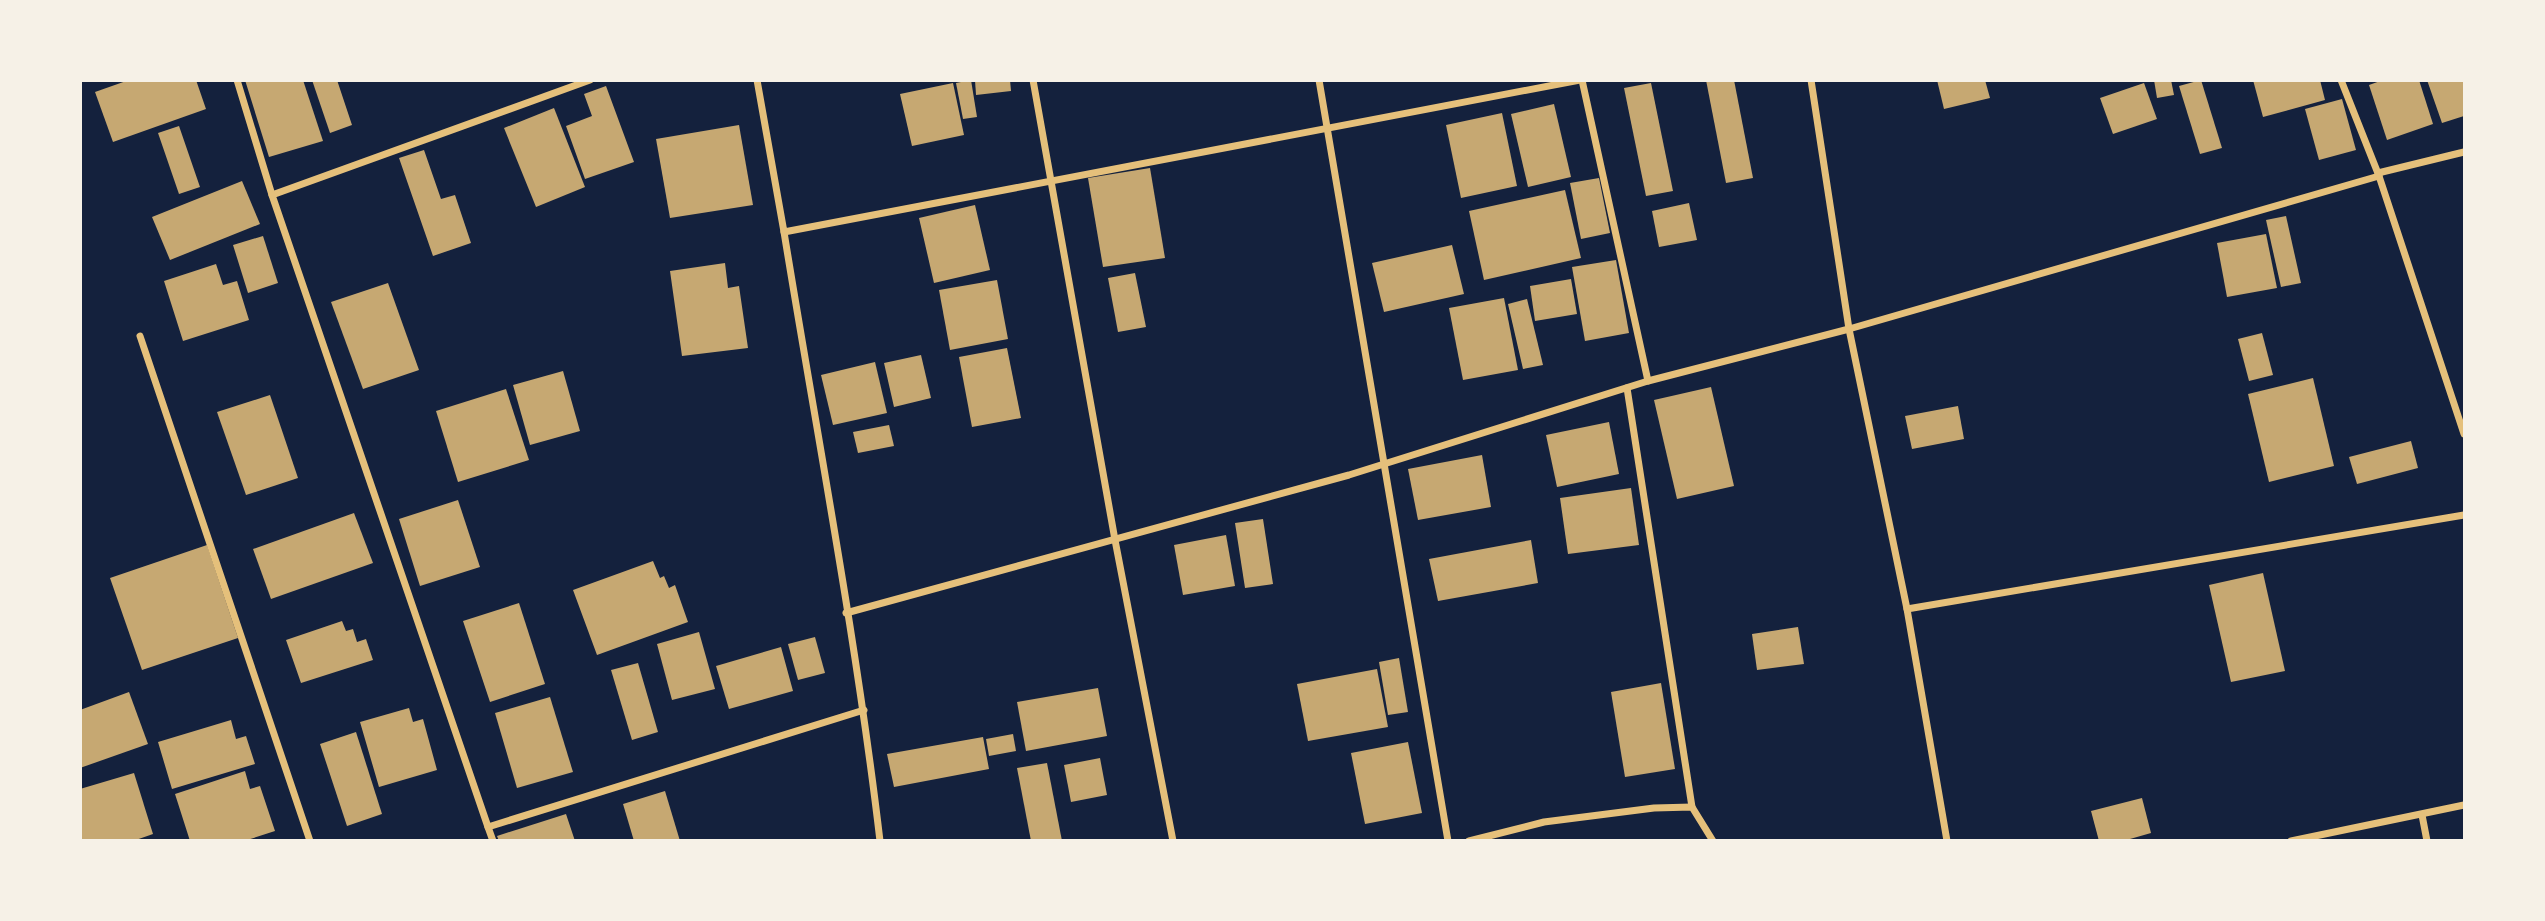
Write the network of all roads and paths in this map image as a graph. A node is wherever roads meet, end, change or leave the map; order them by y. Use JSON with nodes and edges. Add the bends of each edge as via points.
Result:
{"nodes":[{"id":1,"x":237,"y":80,"type":"edge"},
{"id":2,"x":590,"y":80,"type":"edge"},
{"id":3,"x":757,"y":80,"type":"edge"},
{"id":4,"x":1033,"y":80,"type":"edge"},
{"id":5,"x":1318,"y":80,"type":"edge"},
{"id":6,"x":1581,"y":80,"type":"edge"},
{"id":7,"x":1811,"y":80,"type":"edge"},
{"id":8,"x":2341,"y":80,"type":"edge"},
{"id":9,"x":1328,"y":130,"type":"junction"},
{"id":10,"x":2465,"y":152,"type":"edge"},
{"id":11,"x":2379,"y":174,"type":"junction"},
{"id":12,"x":1052,"y":183,"type":"junction"},
{"id":13,"x":272,"y":195,"type":"junction"},
{"id":14,"x":784,"y":232,"type":"junction"},
{"id":15,"x":1849,"y":329,"type":"junction"},
{"id":16,"x":140,"y":336,"type":"dead end"},
{"id":17,"x":1648,"y":382,"type":"junction"},
{"id":18,"x":1627,"y":388,"type":"junction"},
{"id":19,"x":2465,"y":434,"type":"edge"},
{"id":20,"x":1385,"y":464,"type":"junction"},
{"id":21,"x":2465,"y":515,"type":"edge"},
{"id":22,"x":1115,"y":540,"type":"junction"},
{"id":23,"x":1907,"y":609,"type":"junction"},
{"id":24,"x":846,"y":613,"type":"junction"},
{"id":25,"x":864,"y":710,"type":"junction"},
{"id":26,"x":2465,"y":805,"type":"edge"},
{"id":27,"x":1692,"y":807,"type":"junction"},
{"id":28,"x":2422,"y":815,"type":"junction"},
{"id":29,"x":488,"y":827,"type":"junction"},
{"id":30,"x":310,"y":841,"type":"edge"},
{"id":31,"x":493,"y":841,"type":"edge"},
{"id":32,"x":880,"y":841,"type":"edge"},
{"id":33,"x":1173,"y":841,"type":"edge"},
{"id":34,"x":1448,"y":841,"type":"edge"},
{"id":35,"x":1469,"y":841,"type":"edge"},
{"id":36,"x":1713,"y":841,"type":"edge"},
{"id":37,"x":1947,"y":841,"type":"edge"},
{"id":38,"x":2291,"y":841,"type":"edge"},
{"id":39,"x":2427,"y":841,"type":"edge"}],
"edges":[{"from":1,"to":13,"type":"street"},
{"from":2,"to":13,"type":"street"},
{"from":3,"to":14,"type":"street"},
{"from":4,"to":12,"type":"street"},
{"from":5,"to":9,"type":"street"},
{"from":6,"to":9,"type":"street"},
{"from":6,"to":17,"type":"street"},
{"from":7,"to":15,"type":"street"},
{"from":8,"to":11,"type":"street"},
{"from":9,"to":12,"type":"street"},
{"from":9,"to":20,"type":"street"},
{"from":10,"to":11,"type":"street"},
{"from":11,"to":15,"type":"street"},
{"from":11,"to":19,"type":"street"},
{"from":12,"to":14,"type":"street"},
{"from":12,"to":22,"type":"street"},
{"from":13,"to":29,"type":"street"},
{"from":14,"to":24,"type":"street"},
{"from":15,"to":17,"type":"street"},
{"from":15,"to":23,"type":"street"},
{"from":16,"to":30,"type":"street"},
{"from":17,"to":18,"type":"street"},
{"from":18,"to":20,"type":"street"},
{"from":18,"to":27,"type":"street"},
{"from":20,"to":22,"type":"street"},
{"from":20,"to":34,"type":"street"},
{"from":21,"to":23,"type":"street"},
{"from":22,"to":24,"type":"street"},
{"from":22,"to":33,"type":"street"},
{"from":23,"to":37,"type":"street"},
{"from":24,"to":25,"type":"street"},
{"from":25,"to":29,"type":"street"},
{"from":25,"to":32,"type":"street"},
{"from":26,"to":28,"type":"street"},
{"from":27,"to":35,"type":"street","via":[[1544,822]]},
{"from":27,"to":36,"type":"street"},
{"from":28,"to":38,"type":"street"},
{"from":28,"to":39,"type":"street"},
{"from":29,"to":31,"type":"street"}]}
